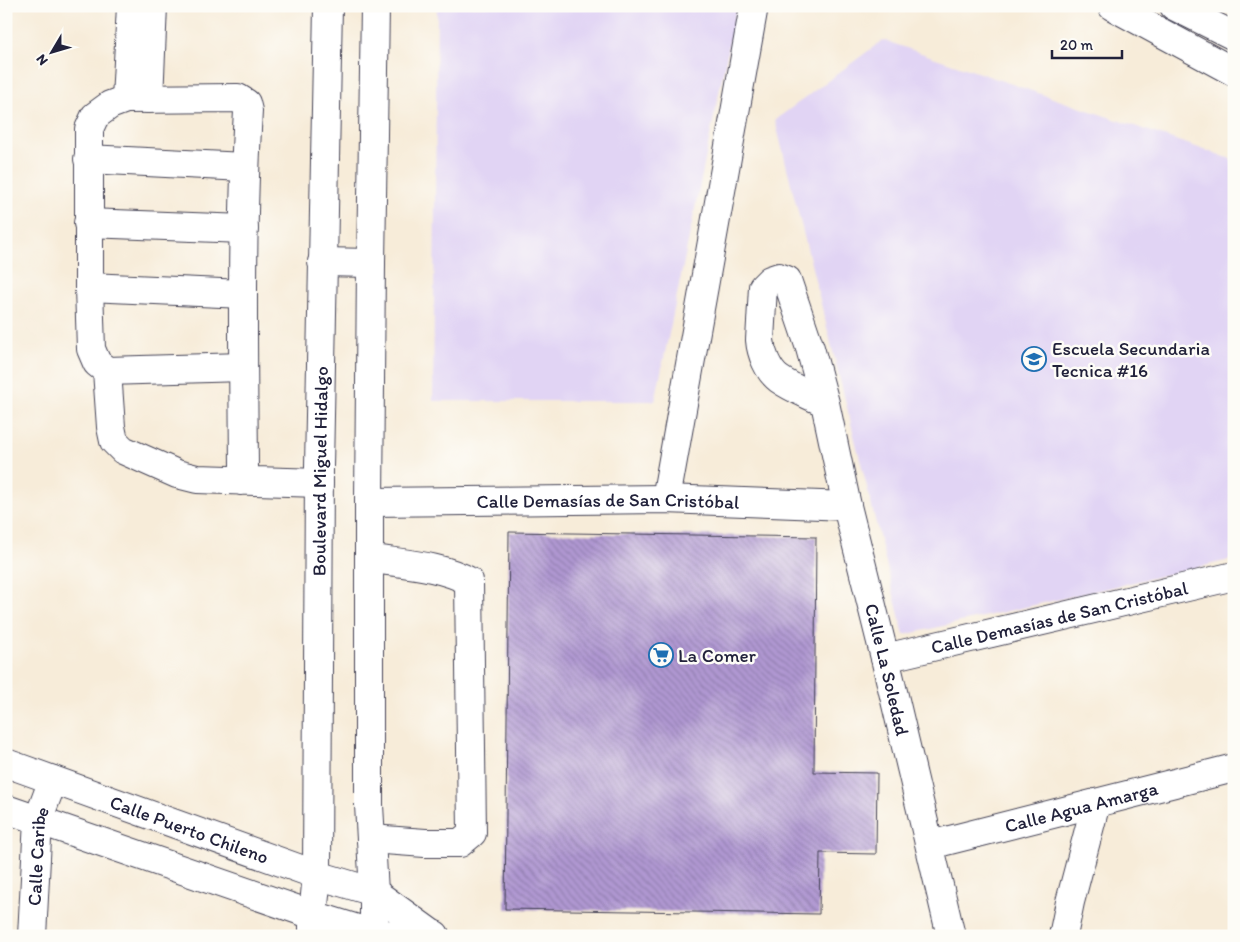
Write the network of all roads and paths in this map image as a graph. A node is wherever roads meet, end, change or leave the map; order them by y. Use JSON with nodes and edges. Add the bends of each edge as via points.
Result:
{"nodes":[{"id":1,"x":131,"y":6,"type":"edge"},
{"id":2,"x":153,"y":6,"type":"edge"},
{"id":3,"x":328,"y":6,"type":"edge"},
{"id":4,"x":375,"y":6,"type":"edge"},
{"id":5,"x":754,"y":6,"type":"edge"},
{"id":6,"x":1112,"y":6,"type":"edge"},
{"id":7,"x":1174,"y":6,"type":"edge"},
{"id":8,"x":1234,"y":36,"type":"edge"},
{"id":9,"x":1234,"y":72,"type":"edge"},
{"id":10,"x":138,"y":99,"type":"junction"},
{"id":11,"x":88,"y":160,"type":"junction"},
{"id":12,"x":244,"y":167,"type":"junction"},
{"id":13,"x":88,"y":223,"type":"junction"},
{"id":14,"x":244,"y":229,"type":"junction"},
{"id":15,"x":322,"y":262,"type":"junction"},
{"id":16,"x":371,"y":264,"type":"junction"},
{"id":17,"x":89,"y":287,"type":"junction"},
{"id":18,"x":243,"y":294,"type":"junction"},
{"id":19,"x":243,"y":367,"type":"junction"},
{"id":20,"x":107,"y":371,"type":"junction"},
{"id":21,"x":825,"y":402,"type":"dead end"},
{"id":22,"x":242,"y":474,"type":"junction"},
{"id":23,"x":319,"y":475,"type":"junction"},
{"id":24,"x":666,"y":499,"type":"junction"},
{"id":25,"x":369,"y":502,"type":"junction"},
{"id":26,"x":847,"y":506,"type":"junction"},
{"id":27,"x":369,"y":558,"type":"junction"},
{"id":28,"x":1234,"y":576,"type":"edge"},
{"id":29,"x":885,"y":658,"type":"junction"},
{"id":30,"x":6,"y":763,"type":"edge"},
{"id":31,"x":1234,"y":768,"type":"edge"},
{"id":32,"x":53,"y":780,"type":"junction"},
{"id":33,"x":1096,"y":803,"type":"junction"},
{"id":34,"x":6,"y":809,"type":"edge"},
{"id":35,"x":38,"y":820,"type":"junction"},
{"id":36,"x":371,"y":839,"type":"junction"},
{"id":37,"x":930,"y":845,"type":"junction"},
{"id":38,"x":318,"y":875,"type":"junction"},
{"id":39,"x":374,"y":892,"type":"junction"},
{"id":40,"x":313,"y":925,"type":"edge"},
{"id":41,"x":374,"y":935,"type":"edge"},
{"id":42,"x":436,"y":935,"type":"edge"},
{"id":43,"x":32,"y":936,"type":"edge"},
{"id":44,"x":951,"y":936,"type":"edge"},
{"id":45,"x":1063,"y":936,"type":"edge"}],
"edges":[{"from":1,"to":10,"type":"street"},
{"from":2,"to":10,"type":"street"},
{"from":3,"to":15,"type":"street","name":"Boulevard Miguel Hidalgo"},
{"from":4,"to":16,"type":"street"},
{"from":5,"to":24,"type":"street"},
{"from":6,"to":9,"type":"street"},
{"from":7,"to":8,"type":"street"},
{"from":10,"to":11,"type":"street","via":[[110,105],[95,116],[89,129]]},
{"from":10,"to":12,"type":"street","via":[[238,98],[246,103]]},
{"from":11,"to":12,"type":"street"},
{"from":11,"to":13,"type":"street"},
{"from":12,"to":14,"type":"street"},
{"from":13,"to":14,"type":"street"},
{"from":13,"to":17,"type":"street"},
{"from":14,"to":18,"type":"street"},
{"from":15,"to":16,"type":"street"},
{"from":15,"to":23,"type":"street","name":"Boulevard Miguel Hidalgo"},
{"from":16,"to":25,"type":"street"},
{"from":17,"to":18,"type":"street"},
{"from":17,"to":20,"type":"street","via":[[91,350],[97,363]]},
{"from":18,"to":19,"type":"street"},
{"from":19,"to":20,"type":"street"},
{"from":19,"to":22,"type":"street"},
{"from":20,"to":22,"type":"street","via":[[111,427],[114,441],[123,450],[176,474],[198,479]]},
{"from":21,"to":26,"type":"street","name":"Calle La Soledad"},
{"from":22,"to":23,"type":"street"},
{"from":23,"to":38,"type":"street","name":"Boulevard Miguel Hidalgo"},
{"from":24,"to":25,"type":"street","name":"Calle Demasías de San Cristóbal"},
{"from":24,"to":26,"type":"street","name":"Calle Demasías de San Cristóbal"},
{"from":25,"to":27,"type":"street"},
{"from":26,"to":29,"type":"street","name":"Calle La Soledad"},
{"from":27,"to":36,"type":"street"},
{"from":27,"to":36,"type":"street","via":[[444,570],[469,582],[472,833],[460,843]]},
{"from":28,"to":29,"type":"street","name":"Calle Demasías de San Cristóbal"},
{"from":29,"to":37,"type":"street","name":"Calle La Soledad"},
{"from":30,"to":32,"type":"street","name":"Calle Puerto Chileno"},
{"from":31,"to":33,"type":"street","name":"Calle Agua Amarga"},
{"from":32,"to":35,"type":"street","name":"Calle Caribe"},
{"from":32,"to":38,"type":"street","name":"Calle Puerto Chileno"},
{"from":33,"to":37,"type":"street","name":"Calle Agua Amarga"},
{"from":33,"to":45,"type":"street"},
{"from":34,"to":35,"type":"street","name":"Calle Puerto Chileno"},
{"from":35,"to":40,"type":"street","name":"Calle Puerto Chileno"},
{"from":35,"to":43,"type":"street","name":"Calle Caribe"},
{"from":36,"to":39,"type":"street"},
{"from":37,"to":44,"type":"street","name":"Calle La Soledad"},
{"from":38,"to":39,"type":"street","name":"Calle Puerto Chileno"},
{"from":38,"to":40,"type":"street","name":"Boulevard Miguel Hidalgo"},
{"from":39,"to":41,"type":"street"},
{"from":39,"to":42,"type":"street","name":"Calle Puerto Chileno"},
{"from":40,"to":41,"type":"street","name":"Calle Puerto Chileno"},
{"from":41,"to":42,"type":"street","name":"Calle Puerto Chileno"}]}
